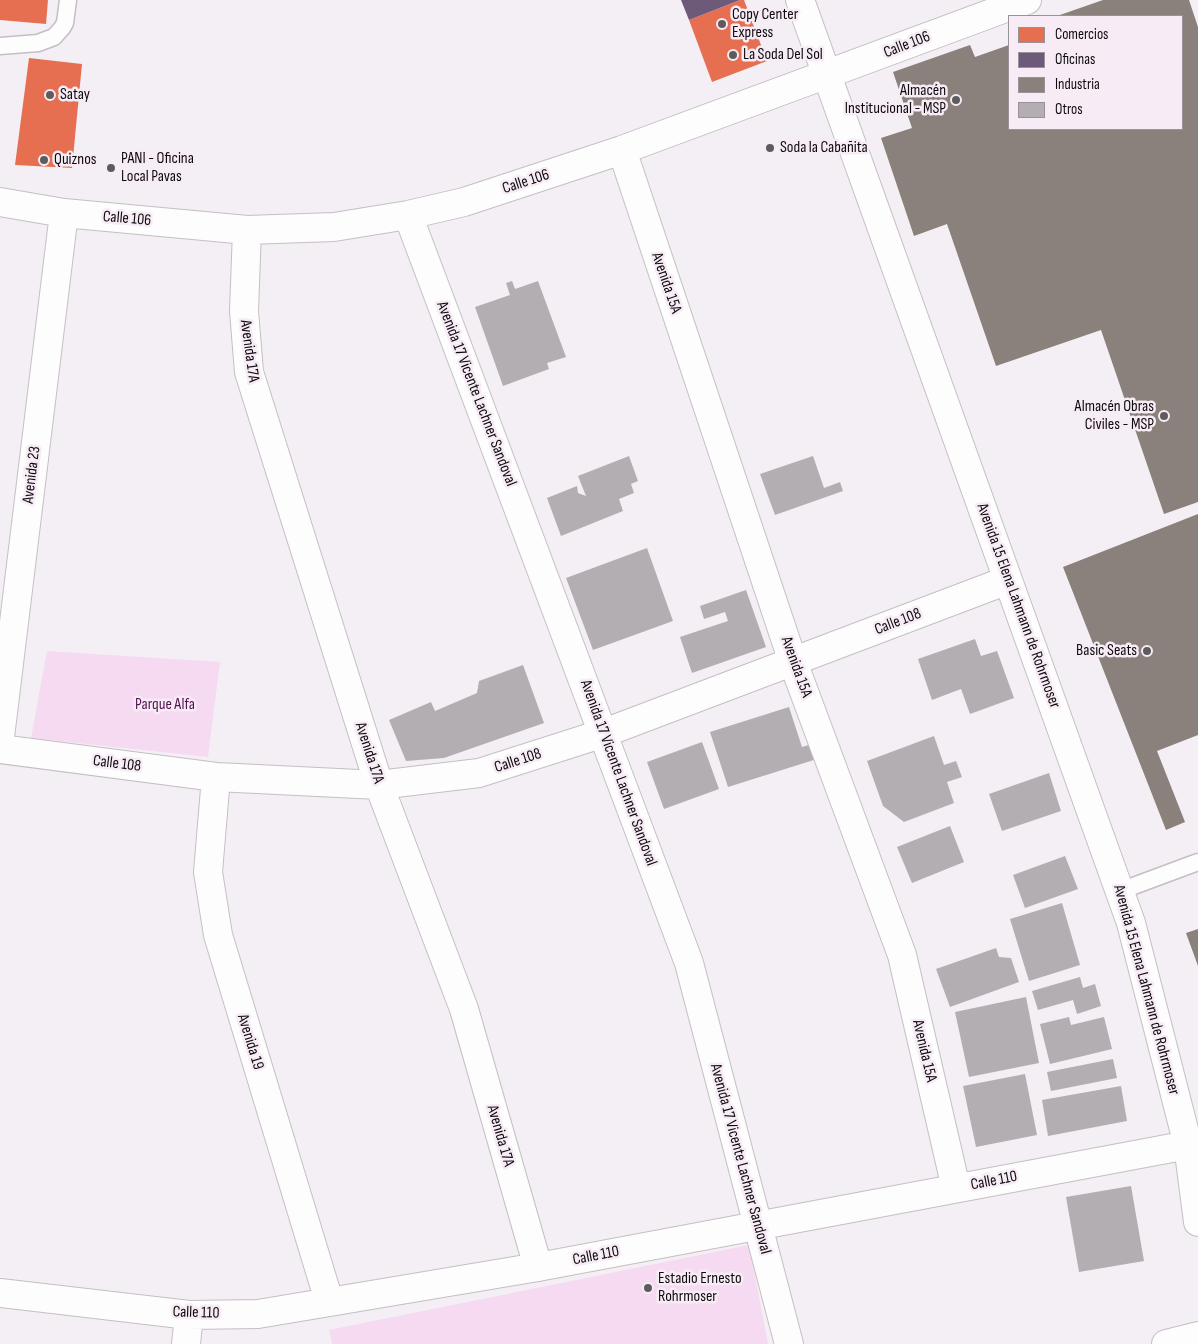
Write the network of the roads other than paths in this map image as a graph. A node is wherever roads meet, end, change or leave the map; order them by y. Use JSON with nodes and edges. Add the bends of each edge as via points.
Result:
{"nodes":[{"id":1,"x":68,"y":0,"type":"edge"},
{"id":2,"x":800,"y":0,"type":"edge"},
{"id":3,"x":1027,"y":0,"type":"edge"},
{"id":4,"x":0,"y":46,"type":"edge"},
{"id":5,"x":828,"y":75,"type":"junction"},
{"id":6,"x":622,"y":150,"type":"junction"},
{"id":7,"x":0,"y":202,"type":"edge"},
{"id":8,"x":64,"y":213,"type":"junction"},
{"id":9,"x":408,"y":215,"type":"junction"},
{"id":10,"x":247,"y":230,"type":"junction"},
{"id":11,"x":1008,"y":580,"type":"junction"},
{"id":12,"x":794,"y":662,"type":"junction"},
{"id":13,"x":604,"y":733,"type":"junction"},
{"id":14,"x":0,"y":737,"type":"edge"},
{"id":15,"x":0,"y":749,"type":"edge"},
{"id":16,"x":216,"y":777,"type":"junction"},
{"id":17,"x":379,"y":785,"type":"junction"},
{"id":18,"x":1198,"y":862,"type":"edge"},
{"id":19,"x":1120,"y":891,"type":"junction"},
{"id":20,"x":1188,"y":1145,"type":"junction"},
{"id":21,"x":956,"y":1188,"type":"junction"},
{"id":22,"x":1198,"y":1222,"type":"edge"},
{"id":23,"x":758,"y":1226,"type":"junction"},
{"id":24,"x":538,"y":1267,"type":"junction"},
{"id":25,"x":0,"y":1293,"type":"edge"},
{"id":26,"x":329,"y":1301,"type":"junction"},
{"id":27,"x":188,"y":1315,"type":"junction"},
{"id":28,"x":1198,"y":1336,"type":"edge"},
{"id":29,"x":186,"y":1344,"type":"edge"},
{"id":30,"x":788,"y":1344,"type":"edge"},
{"id":31,"x":1166,"y":1344,"type":"edge"}],
"edges":[{"from":1,"to":4,"type":"lane","via":[[65,23],[54,37],[38,43]]},
{"from":2,"to":5,"type":"street","name":"Avenida 15 Elena Lahmann de Rohrmoser"},
{"from":3,"to":5,"type":"street","name":"Calle 106"},
{"from":5,"to":6,"type":"street","name":"Calle 106"},
{"from":5,"to":11,"type":"street","name":"Avenida 15 Elena Lahmann de Rohrmoser"},
{"from":6,"to":9,"type":"street","name":"Calle 106","via":[[464,202]]},
{"from":6,"to":12,"type":"street","name":"Avenida 15A"},
{"from":7,"to":8,"type":"street","name":"Calle 106"},
{"from":8,"to":10,"type":"street","name":"Calle 106"},
{"from":8,"to":14,"type":"street","name":"Avenida 23"},
{"from":9,"to":10,"type":"street","name":"Calle 106","via":[[334,227]]},
{"from":9,"to":13,"type":"street","name":"Avenida 17 Vicente Lachner Sandoval"},
{"from":10,"to":17,"type":"street","name":"Avenida 17A","via":[[244,312],[249,372]]},
{"from":11,"to":12,"type":"street","name":"Calle 108"},
{"from":11,"to":19,"type":"street","name":"Avenida 15 Elena Lahmann de Rohrmoser"},
{"from":12,"to":13,"type":"street","name":"Calle 108"},
{"from":12,"to":21,"type":"street","name":"Avenida 15A","via":[[902,956]]},
{"from":13,"to":17,"type":"street","name":"Calle 108","via":[[479,773]]},
{"from":13,"to":23,"type":"street","name":"Avenida 17 Vicente Lachner Sandoval","via":[[689,963]]},
{"from":15,"to":16,"type":"street","name":"Calle 108"},
{"from":16,"to":17,"type":"street","name":"Calle 108"},
{"from":16,"to":26,"type":"street","name":"Avenida 19","via":[[208,872],[218,935]]},
{"from":17,"to":24,"type":"street","name":"Avenida 17A","via":[[464,1009]]},
{"from":18,"to":19,"type":"lane"},
{"from":19,"to":20,"type":"street","name":"Avenida 15 Elena Lahmann de Rohrmoser"},
{"from":20,"to":21,"type":"street","name":"Calle 110"},
{"from":20,"to":22,"type":"street","name":"Avenida 15 Elena Lahmann de Rohrmoser"},
{"from":21,"to":23,"type":"street","name":"Calle 110"},
{"from":23,"to":24,"type":"street","name":"Calle 110"},
{"from":23,"to":30,"type":"street","name":"Avenida 17 Vicente Lachner Sandoval"},
{"from":24,"to":26,"type":"street","name":"Calle 110"},
{"from":25,"to":27,"type":"street","name":"Calle 110"},
{"from":26,"to":27,"type":"street","name":"Calle 110","via":[[258,1314]]},
{"from":27,"to":29,"type":"street"},
{"from":28,"to":31,"type":"street"}]}
